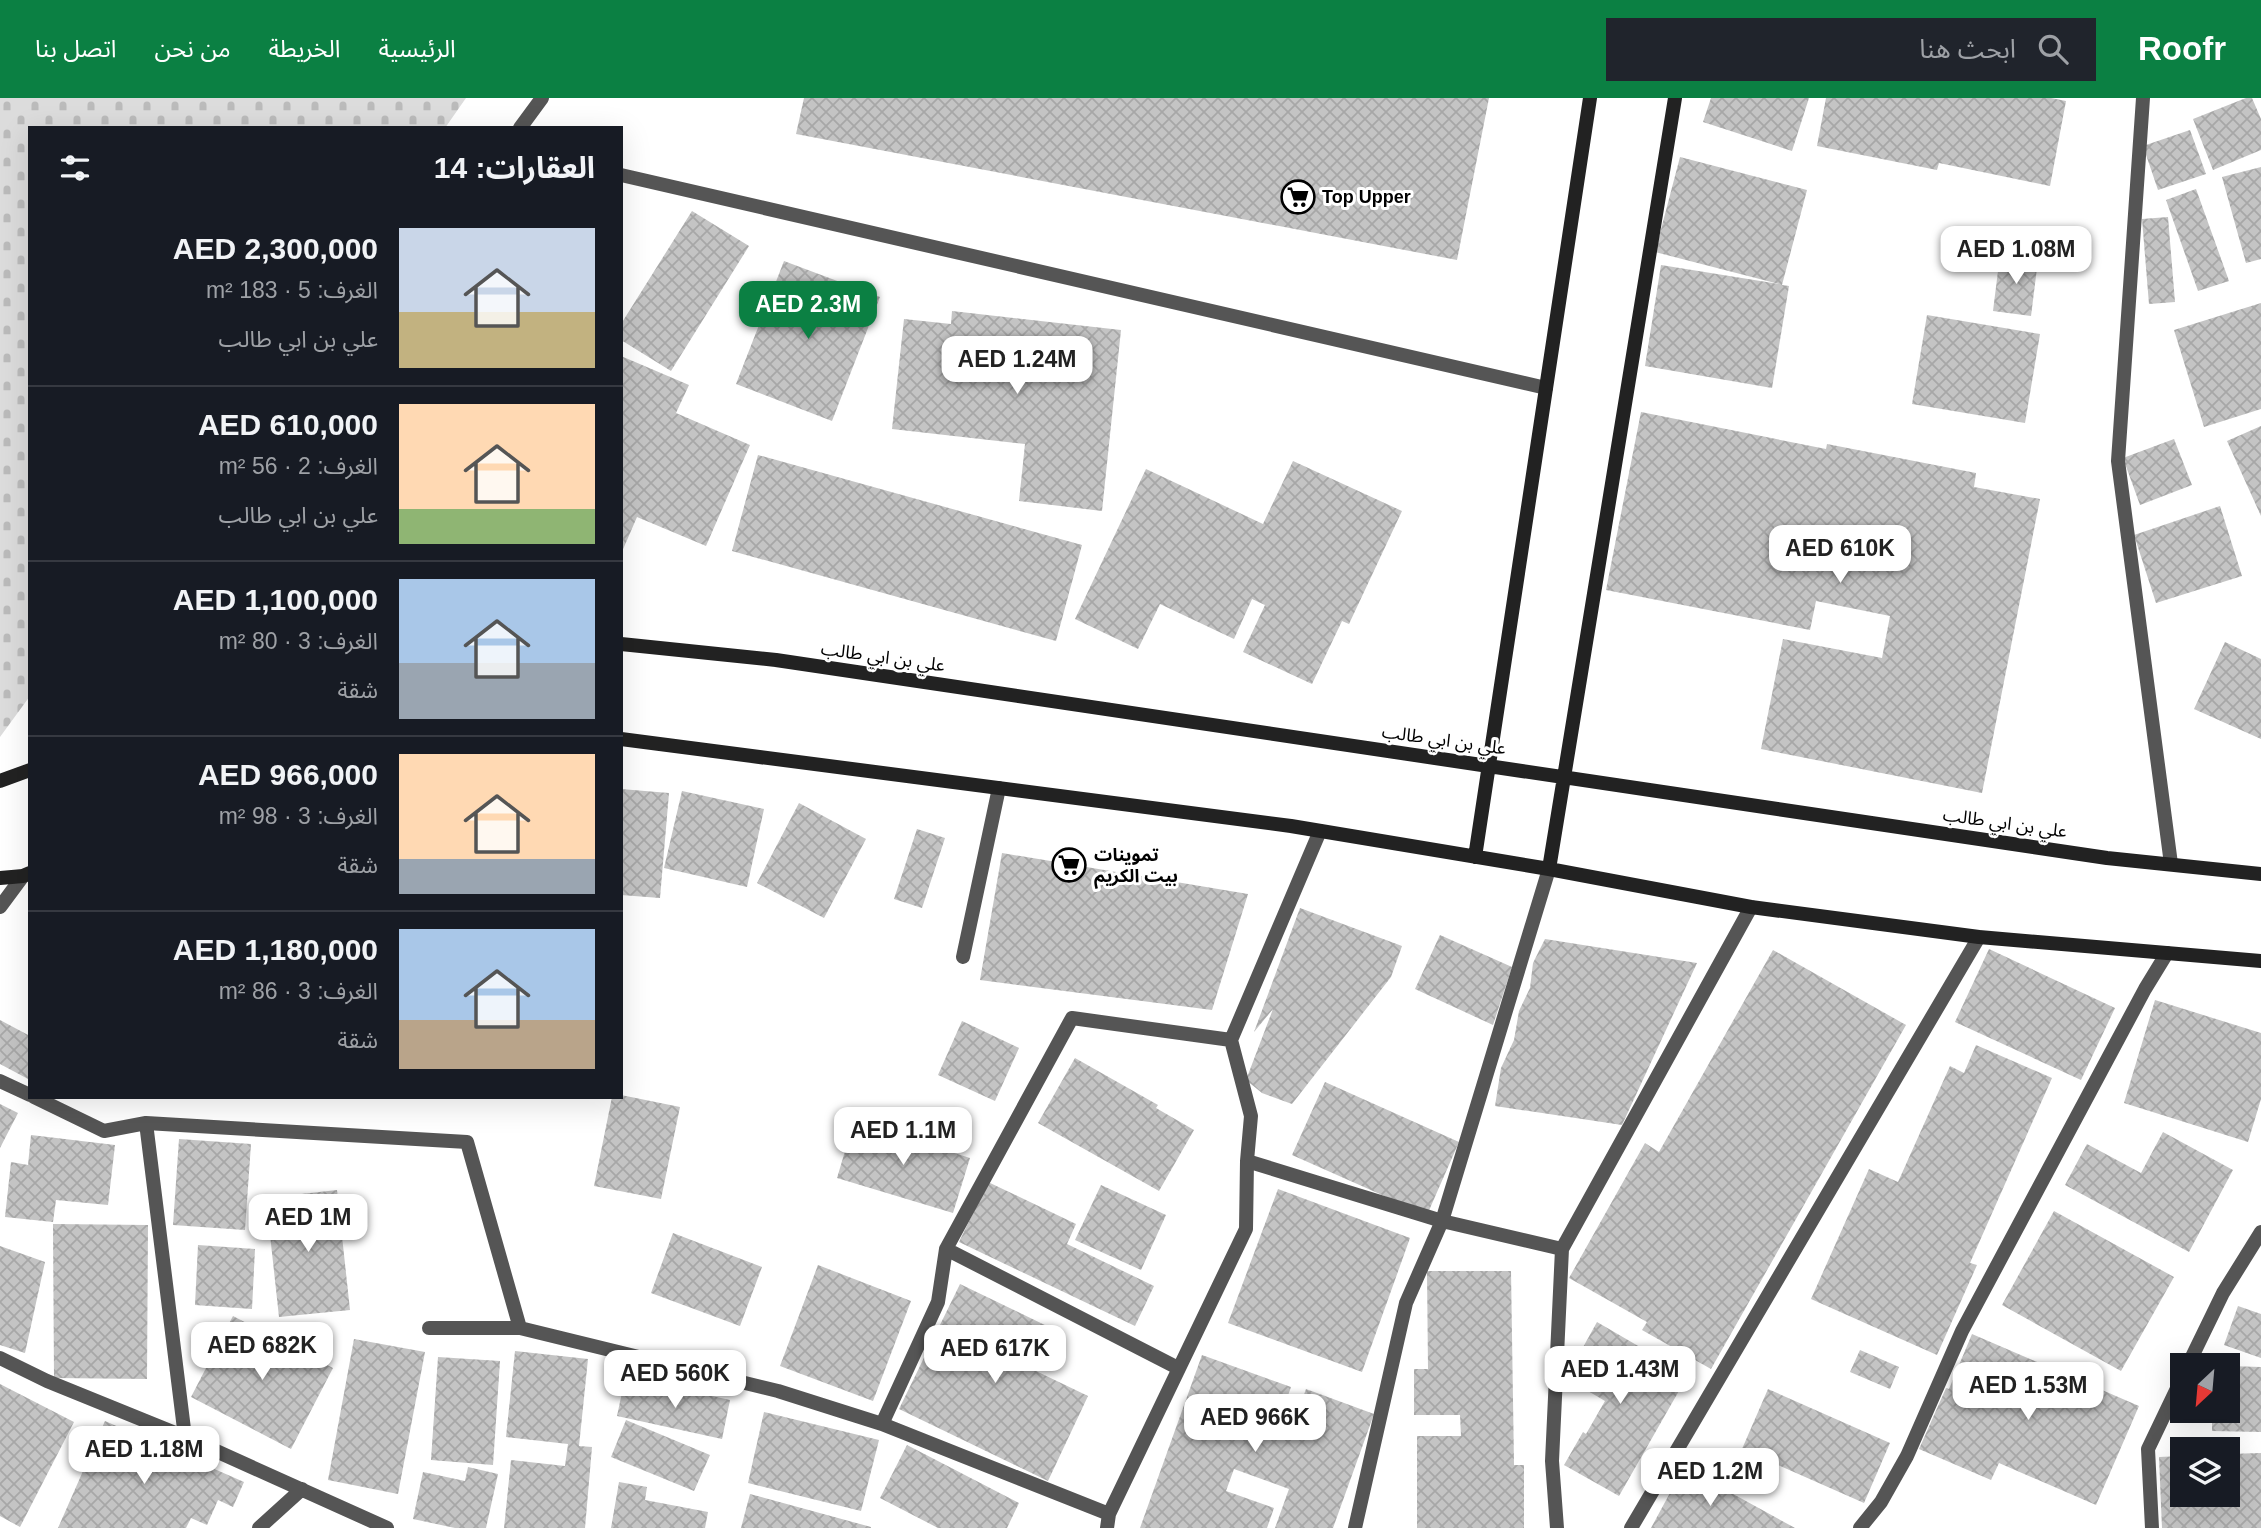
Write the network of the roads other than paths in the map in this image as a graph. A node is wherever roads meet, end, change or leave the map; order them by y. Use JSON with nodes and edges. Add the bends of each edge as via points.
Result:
{"nodes":[{"id":1,"x":541,"y":98,"type":"edge"},
{"id":2,"x":1590,"y":98,"type":"edge"},
{"id":3,"x":1675,"y":98,"type":"edge"},
{"id":4,"x":2144,"y":98,"type":"edge"},
{"id":5,"x":521,"y":126,"type":"edge"},
{"id":6,"x":623,"y":175,"type":"edge"},
{"id":7,"x":1546,"y":388,"type":"junction"},
{"id":8,"x":623,"y":644,"type":"edge"},
{"id":9,"x":623,"y":739,"type":"edge"},
{"id":10,"x":1489,"y":766,"type":"junction"},
{"id":11,"x":28,"y":771,"type":"edge"},
{"id":12,"x":1564,"y":777,"type":"junction"},
{"id":13,"x":0,"y":781,"type":"edge"},
{"id":14,"x":999,"y":788,"type":"junction"},
{"id":15,"x":1321,"y":831,"type":"junction"},
{"id":16,"x":1475,"y":857,"type":"junction"},
{"id":17,"x":2171,"y":864,"type":"junction"},
{"id":18,"x":1549,"y":869,"type":"junction"},
{"id":19,"x":26,"y":874,"type":"edge"},
{"id":20,"x":2261,"y":874,"type":"edge"},
{"id":21,"x":0,"y":878,"type":"edge"},
{"id":22,"x":0,"y":907,"type":"edge"},
{"id":23,"x":1751,"y":907,"type":"junction"},
{"id":24,"x":1979,"y":937,"type":"junction"},
{"id":25,"x":2166,"y":953,"type":"junction"},
{"id":26,"x":962,"y":957,"type":"dead end"},
{"id":27,"x":2261,"y":961,"type":"edge"},
{"id":28,"x":1231,"y":1040,"type":"junction"},
{"id":29,"x":0,"y":1080,"type":"edge"},
{"id":30,"x":28,"y":1094,"type":"edge"},
{"id":31,"x":38,"y":1099,"type":"edge"},
{"id":32,"x":146,"y":1123,"type":"junction"},
{"id":33,"x":1247,"y":1161,"type":"junction"},
{"id":34,"x":1442,"y":1221,"type":"junction"},
{"id":35,"x":2261,"y":1233,"type":"edge"},
{"id":36,"x":946,"y":1249,"type":"junction"},
{"id":37,"x":1562,"y":1249,"type":"junction"},
{"id":38,"x":429,"y":1328,"type":"dead end"},
{"id":39,"x":520,"y":1328,"type":"junction"},
{"id":40,"x":2194,"y":1353,"type":"edge"},
{"id":41,"x":0,"y":1359,"type":"edge"},
{"id":42,"x":1178,"y":1367,"type":"junction"},
{"id":43,"x":2170,"y":1403,"type":"edge"},
{"id":44,"x":881,"y":1424,"type":"junction"},
{"id":45,"x":186,"y":1437,"type":"junction"},
{"id":46,"x":302,"y":1489,"type":"junction"},
{"id":47,"x":1108,"y":1521,"type":"edge"},
{"id":48,"x":259,"y":1528,"type":"edge"},
{"id":49,"x":385,"y":1528,"type":"edge"},
{"id":50,"x":1355,"y":1528,"type":"edge"},
{"id":51,"x":1557,"y":1528,"type":"edge"},
{"id":52,"x":1631,"y":1528,"type":"edge"},
{"id":53,"x":1860,"y":1528,"type":"edge"},
{"id":54,"x":2151,"y":1528,"type":"edge"}],
"edges":[{"from":1,"to":5,"type":"street"},
{"from":2,"to":7,"type":"main road"},
{"from":3,"to":12,"type":"main road"},
{"from":4,"to":17,"type":"street","via":[[2118,461]]},
{"from":6,"to":7,"type":"street"},
{"from":7,"to":10,"type":"main road"},
{"from":8,"to":10,"type":"main road","name":"علي بن ابي طالب","via":[[790,662]]},
{"from":9,"to":14,"type":"main road"},
{"from":10,"to":12,"type":"main road","name":"علي بن ابي طالب"},
{"from":10,"to":16,"type":"main road"},
{"from":11,"to":13,"type":"main road"},
{"from":12,"to":17,"type":"main road","name":"علي بن ابي طالب"},
{"from":12,"to":18,"type":"main road"},
{"from":14,"to":15,"type":"main road"},
{"from":14,"to":26,"type":"street"},
{"from":15,"to":16,"type":"main road"},
{"from":15,"to":28,"type":"street"},
{"from":16,"to":18,"type":"main road"},
{"from":17,"to":20,"type":"main road","name":"علي بن ابي طالب"},
{"from":18,"to":23,"type":"main road"},
{"from":18,"to":34,"type":"street"},
{"from":19,"to":21,"type":"main road"},
{"from":19,"to":22,"type":"street"},
{"from":23,"to":24,"type":"main road"},
{"from":23,"to":37,"type":"street"},
{"from":24,"to":25,"type":"main road"},
{"from":24,"to":52,"type":"street"},
{"from":25,"to":27,"type":"main road"},
{"from":25,"to":53,"type":"street","via":[[1962,1331],[1907,1456]]},
{"from":28,"to":33,"type":"street","via":[[1251,1116]]},
{"from":28,"to":36,"type":"street","via":[[1072,1018]]},
{"from":29,"to":30,"type":"street"},
{"from":31,"to":32,"type":"street","via":[[104,1131]]},
{"from":32,"to":39,"type":"street","via":[[467,1143]]},
{"from":32,"to":45,"type":"street"},
{"from":33,"to":34,"type":"street"},
{"from":33,"to":42,"type":"street","via":[[1246,1229]]},
{"from":34,"to":37,"type":"street"},
{"from":34,"to":50,"type":"street","via":[[1406,1303]]},
{"from":35,"to":40,"type":"street","via":[[2223,1293]]},
{"from":36,"to":42,"type":"street"},
{"from":36,"to":44,"type":"street","via":[[937,1302]]},
{"from":37,"to":51,"type":"street","via":[[1552,1461]]},
{"from":38,"to":39,"type":"street"},
{"from":39,"to":44,"type":"street","via":[[778,1391]]},
{"from":41,"to":45,"type":"street"},
{"from":42,"to":47,"type":"street"},
{"from":43,"to":54,"type":"street","via":[[2148,1449]]},
{"from":44,"to":47,"type":"street"},
{"from":45,"to":46,"type":"street"},
{"from":46,"to":48,"type":"street"},
{"from":46,"to":49,"type":"street"}]}
